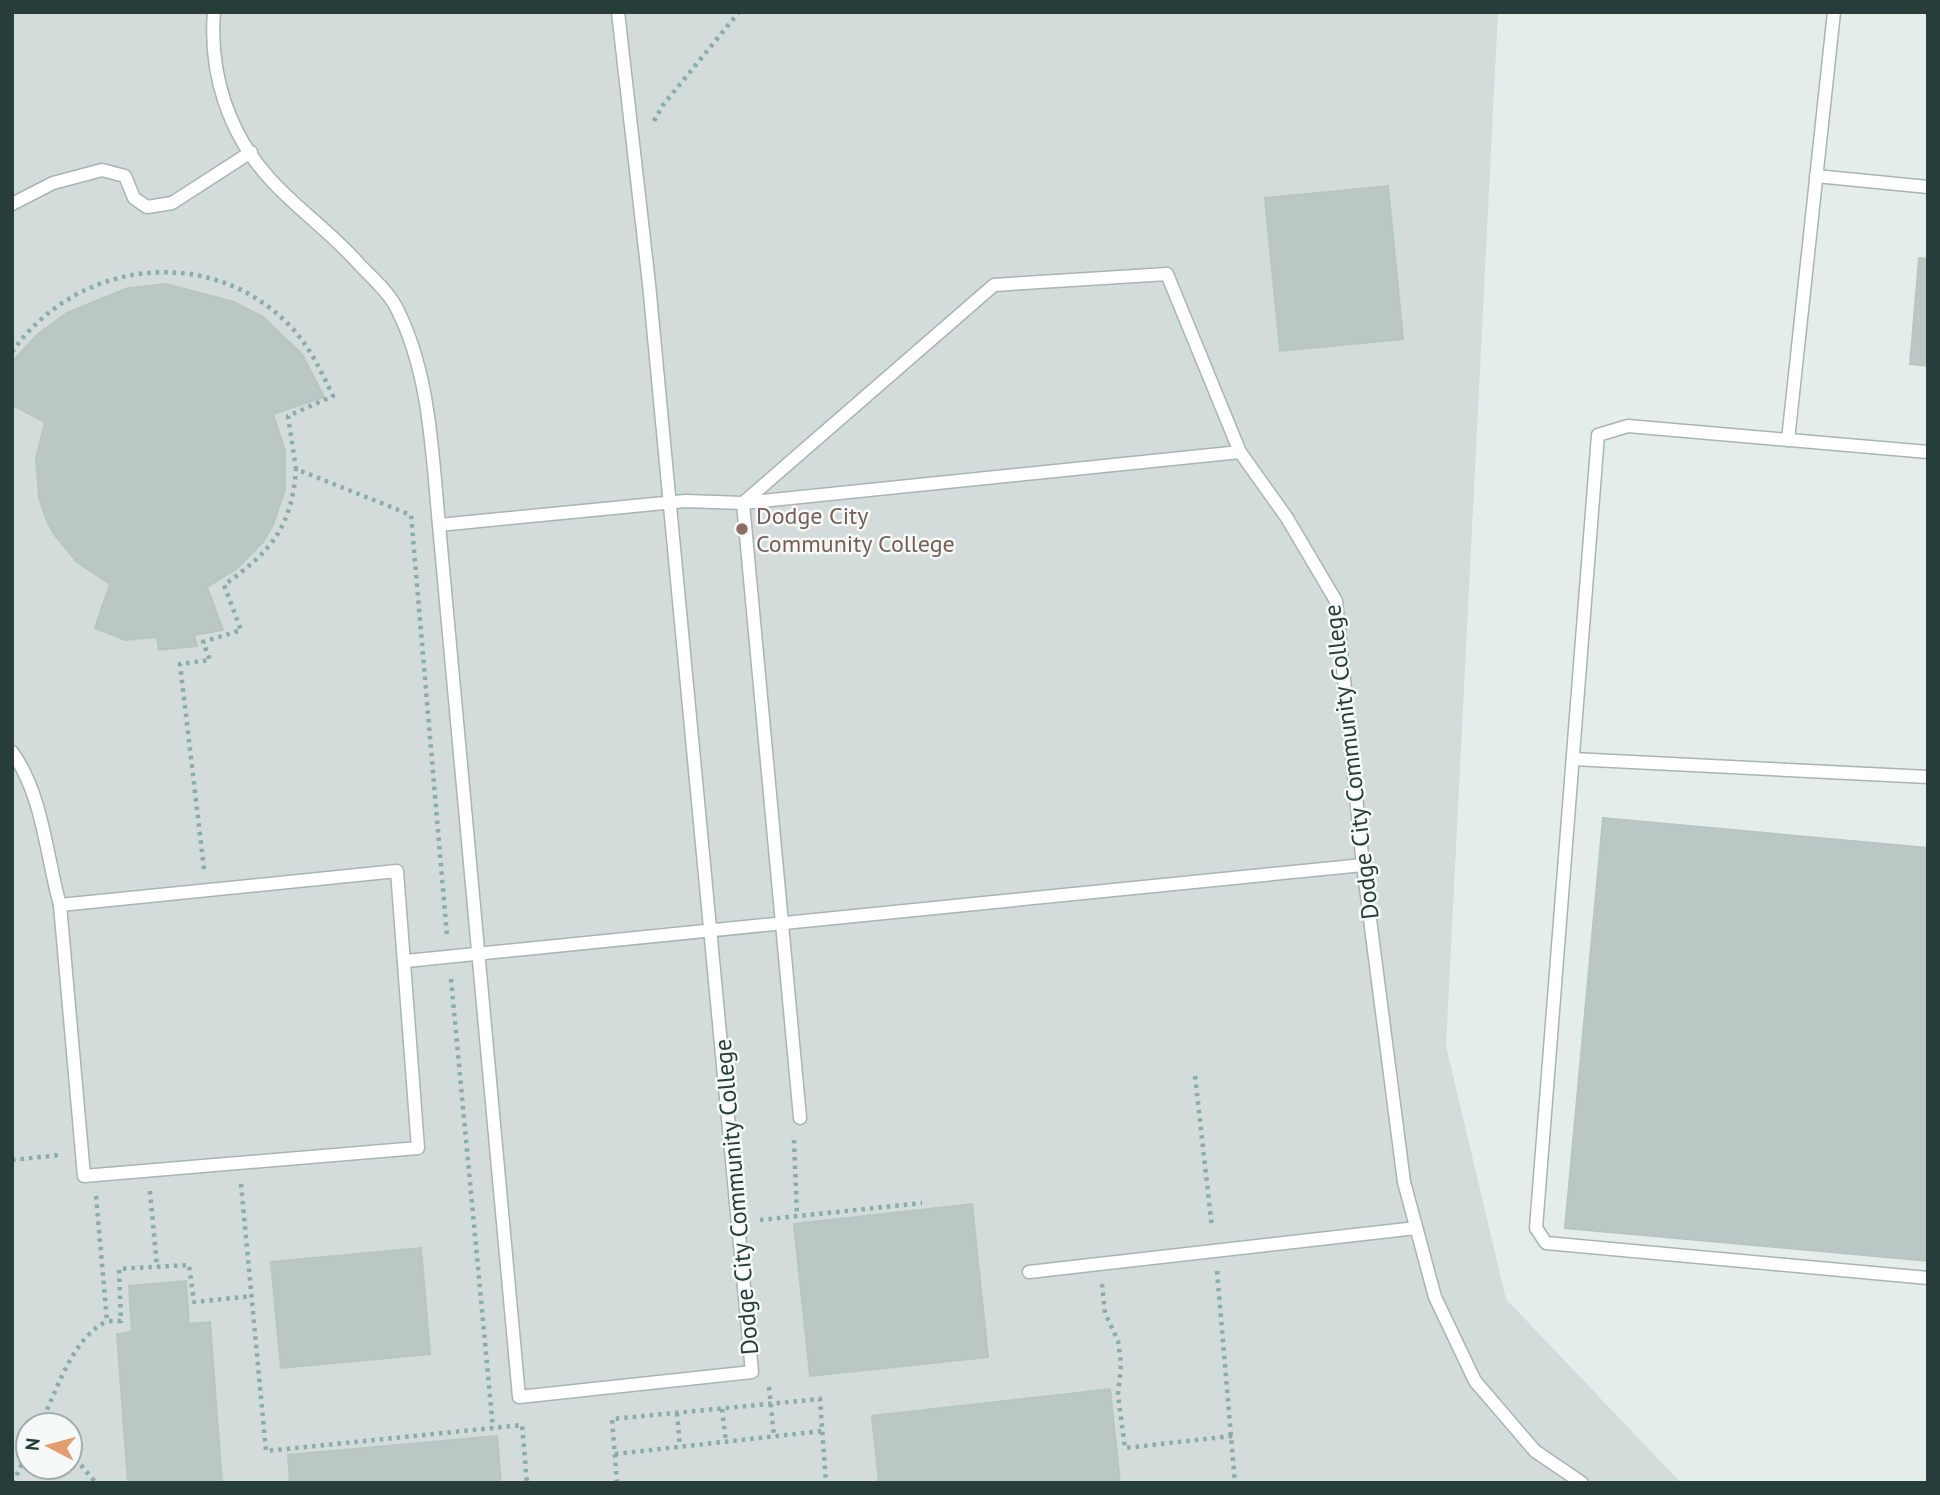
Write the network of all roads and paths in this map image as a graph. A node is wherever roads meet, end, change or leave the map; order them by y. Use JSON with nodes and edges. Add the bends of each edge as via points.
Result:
{"nodes":[{"id":1,"x":214,"y":12,"type":"edge"},
{"id":2,"x":618,"y":12,"type":"edge"},
{"id":3,"x":740,"y":12,"type":"edge"},
{"id":4,"x":1833,"y":12,"type":"edge"},
{"id":5,"x":652,"y":133,"type":"dead end"},
{"id":6,"x":251,"y":152,"type":"junction"},
{"id":7,"x":1816,"y":176,"type":"junction"},
{"id":8,"x":1928,"y":187,"type":"edge"},
{"id":9,"x":12,"y":204,"type":"edge"},
{"id":10,"x":12,"y":352,"type":"edge"},
{"id":11,"x":1788,"y":440,"type":"junction"},
{"id":12,"x":1240,"y":452,"type":"junction"},
{"id":13,"x":1928,"y":452,"type":"edge"},
{"id":14,"x":296,"y":469,"type":"junction"},
{"id":15,"x":670,"y":503,"type":"junction"},
{"id":16,"x":743,"y":503,"type":"junction"},
{"id":17,"x":439,"y":525,"type":"junction"},
{"id":18,"x":12,"y":752,"type":"edge"},
{"id":19,"x":1573,"y":759,"type":"junction"},
{"id":20,"x":1928,"y":777,"type":"edge"},
{"id":21,"x":1363,"y":865,"type":"junction"},
{"id":22,"x":206,"y":891,"type":"junction"},
{"id":23,"x":60,"y":905,"type":"junction"},
{"id":24,"x":781,"y":923,"type":"junction"},
{"id":25,"x":711,"y":930,"type":"junction"},
{"id":26,"x":478,"y":953,"type":"junction"},
{"id":27,"x":449,"y":956,"type":"junction"},
{"id":28,"x":406,"y":961,"type":"junction"},
{"id":29,"x":1195,"y":1076,"type":"dead end"},
{"id":30,"x":800,"y":1118,"type":"joint"},
{"id":31,"x":82,"y":1154,"type":"junction"},
{"id":32,"x":12,"y":1160,"type":"edge"},
{"id":33,"x":239,"y":1163,"type":"junction"},
{"id":34,"x":148,"y":1171,"type":"junction"},
{"id":35,"x":94,"y":1176,"type":"junction"},
{"id":36,"x":922,"y":1203,"type":"dead end"},
{"id":37,"x":797,"y":1216,"type":"junction"},
{"id":38,"x":752,"y":1220,"type":"dead end"},
{"id":39,"x":1416,"y":1228,"type":"junction"},
{"id":40,"x":1215,"y":1251,"type":"junction"},
{"id":41,"x":1101,"y":1264,"type":"junction"},
{"id":42,"x":157,"y":1267,"type":"junction"},
{"id":43,"x":1029,"y":1272,"type":"dead end"},
{"id":44,"x":1928,"y":1278,"type":"edge"},
{"id":45,"x":252,"y":1296,"type":"junction"},
{"id":46,"x":107,"y":1321,"type":"junction"},
{"id":47,"x":722,"y":1409,"type":"junction"},
{"id":48,"x":47,"y":1411,"type":"edge"},
{"id":49,"x":677,"y":1413,"type":"junction"},
{"id":50,"x":493,"y":1428,"type":"junction"},
{"id":51,"x":822,"y":1431,"type":"junction"},
{"id":52,"x":1232,"y":1436,"type":"junction"},
{"id":53,"x":726,"y":1442,"type":"junction"},
{"id":54,"x":680,"y":1447,"type":"junction"},
{"id":55,"x":615,"y":1454,"type":"junction"},
{"id":56,"x":84,"y":1469,"type":"edge"},
{"id":57,"x":96,"y":1483,"type":"edge"},
{"id":58,"x":527,"y":1483,"type":"edge"},
{"id":59,"x":617,"y":1483,"type":"edge"},
{"id":60,"x":826,"y":1483,"type":"edge"},
{"id":61,"x":1236,"y":1483,"type":"edge"},
{"id":62,"x":1583,"y":1483,"type":"edge"}],
"edges":[{"from":1,"to":6,"type":"lane","name":"Dodge City Community College","via":[[212,41],[219,85],[235,130]]},
{"from":2,"to":15,"type":"lane","name":"Dodge City Community College"},
{"from":3,"to":5,"type":"path","via":[[663,105]]},
{"from":4,"to":7,"type":"lane"},
{"from":6,"to":9,"type":"lane","via":[[173,203],[147,207],[134,198],[125,176],[102,170],[53,184]]},
{"from":6,"to":17,"type":"lane","name":"Dodge City Community College","via":[[269,178],[342,244],[396,304],[415,355],[430,434]]},
{"from":7,"to":8,"type":"lane"},
{"from":7,"to":11,"type":"lane"},
{"from":10,"to":14,"type":"path","via":[[27,331],[66,297],[104,281],[144,272],[219,280],[259,301],[290,326],[310,349],[333,396],[288,416]]},
{"from":11,"to":13,"type":"lane"},
{"from":11,"to":19,"type":"lane","via":[[1628,426],[1598,435]]},
{"from":12,"to":16,"type":"lane"},
{"from":12,"to":16,"type":"lane","name":"Dodge City Community College","via":[[1167,274],[994,285]]},
{"from":12,"to":21,"type":"lane","name":"Dodge City Community College","via":[[1287,518],[1336,601]]},
{"from":14,"to":22,"type":"path","via":[[289,510],[278,535],[261,558],[224,585],[241,630],[203,642],[210,660],[180,664]]},
{"from":14,"to":27,"type":"path","via":[[411,515]]},
{"from":15,"to":16,"type":"lane"},
{"from":15,"to":17,"type":"lane"},
{"from":15,"to":25,"type":"lane","name":"Dodge City Community College"},
{"from":16,"to":24,"type":"lane"},
{"from":17,"to":26,"type":"lane","name":"Dodge City Community College"},
{"from":18,"to":23,"type":"lane","via":[[41,821]]},
{"from":19,"to":20,"type":"lane"},
{"from":19,"to":44,"type":"lane","via":[[1536,1228],[1546,1243]]},
{"from":21,"to":24,"type":"lane"},
{"from":21,"to":39,"type":"lane","name":"Dodge City Community College","via":[[1404,1182]]},
{"from":22,"to":23,"type":"lane"},
{"from":22,"to":28,"type":"lane","via":[[397,872]]},
{"from":23,"to":31,"type":"lane"},
{"from":24,"to":25,"type":"lane"},
{"from":24,"to":30,"type":"lane"},
{"from":25,"to":26,"type":"lane"},
{"from":25,"to":26,"type":"lane","name":"Dodge City Community College","via":[[752,1372],[519,1398]]},
{"from":26,"to":27,"type":"lane"},
{"from":27,"to":28,"type":"lane"},
{"from":27,"to":50,"type":"path"},
{"from":28,"to":33,"type":"lane","via":[[418,1148]]},
{"from":29,"to":40,"type":"path"},
{"from":30,"to":37,"type":"path","via":[[794,1138]]},
{"from":31,"to":32,"type":"path"},
{"from":31,"to":35,"type":"lane","via":[[83,1176]]},
{"from":33,"to":34,"type":"lane"},
{"from":33,"to":45,"type":"path"},
{"from":34,"to":35,"type":"lane"},
{"from":34,"to":42,"type":"path"},
{"from":35,"to":46,"type":"path"},
{"from":36,"to":37,"type":"path"},
{"from":37,"to":38,"type":"path"},
{"from":39,"to":40,"type":"lane"},
{"from":39,"to":62,"type":"lane","name":"Dodge City Community College","via":[[1435,1297],[1475,1381],[1535,1451]]},
{"from":40,"to":41,"type":"lane"},
{"from":40,"to":52,"type":"path"},
{"from":41,"to":43,"type":"lane"},
{"from":41,"to":52,"type":"path","via":[[1105,1313],[1118,1341],[1121,1364],[1118,1395],[1125,1448]]},
{"from":42,"to":45,"type":"path","via":[[189,1265],[194,1302]]},
{"from":42,"to":46,"type":"path","via":[[119,1269],[121,1321]]},
{"from":45,"to":50,"type":"path","via":[[266,1451]]},
{"from":46,"to":48,"type":"path","via":[[77,1349]]},
{"from":47,"to":49,"type":"path"},
{"from":47,"to":51,"type":"path","via":[[820,1399]]},
{"from":47,"to":53,"type":"path"},
{"from":49,"to":54,"type":"path"},
{"from":49,"to":55,"type":"path","via":[[612,1419]]},
{"from":50,"to":58,"type":"path","via":[[522,1425]]},
{"from":51,"to":53,"type":"path"},
{"from":51,"to":60,"type":"path"},
{"from":52,"to":61,"type":"path"},
{"from":53,"to":54,"type":"path"},
{"from":54,"to":55,"type":"path"},
{"from":55,"to":59,"type":"path"},
{"from":56,"to":57,"type":"path"}]}
